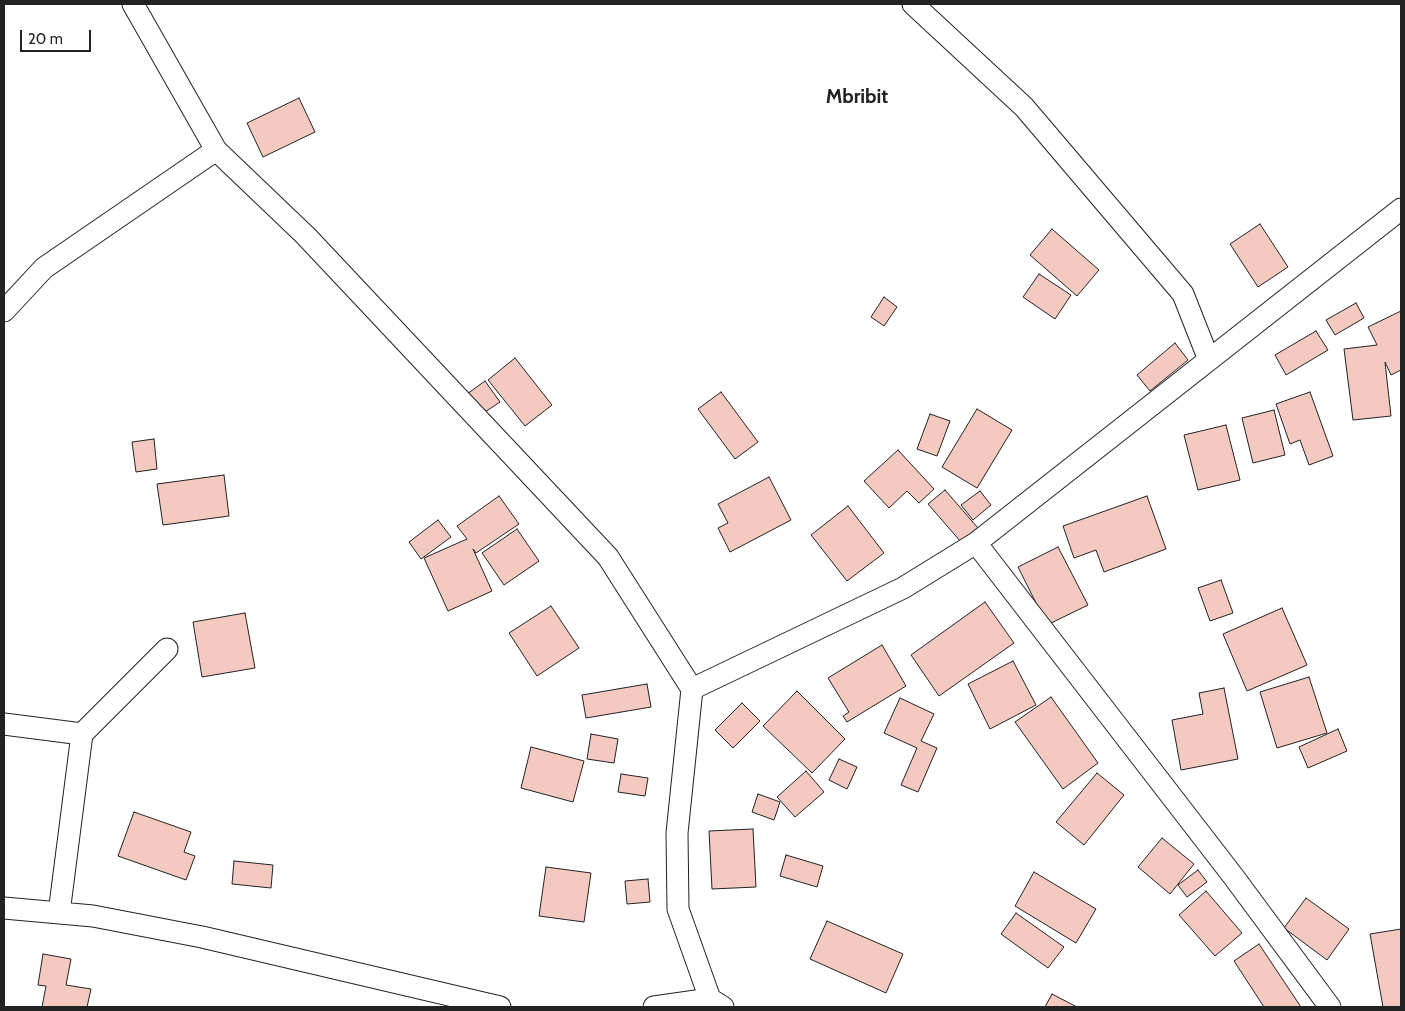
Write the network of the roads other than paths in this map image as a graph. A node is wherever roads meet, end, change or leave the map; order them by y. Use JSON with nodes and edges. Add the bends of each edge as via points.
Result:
{"nodes":[{"id":1,"x":133,"y":4,"type":"edge"},
{"id":2,"x":913,"y":4,"type":"edge"},
{"id":3,"x":216,"y":150,"type":"junction"},
{"id":4,"x":1401,"y":209,"type":"edge"},
{"id":5,"x":4,"y":311,"type":"edge"},
{"id":6,"x":1209,"y":360,"type":"junction"},
{"id":7,"x":976,"y":544,"type":"junction"},
{"id":8,"x":167,"y":649,"type":"dead end"},
{"id":9,"x":692,"y":689,"type":"junction"},
{"id":10,"x":4,"y":724,"type":"edge"},
{"id":11,"x":82,"y":734,"type":"junction"},
{"id":12,"x":4,"y":908,"type":"edge"},
{"id":13,"x":59,"y":913,"type":"junction"},
{"id":14,"x":716,"y":1003,"type":"edge"},
{"id":15,"x":500,"y":1007,"type":"edge"},
{"id":16,"x":654,"y":1007,"type":"edge"},
{"id":17,"x":1330,"y":1007,"type":"edge"}],
"edges":[{"from":1,"to":3,"type":"street"},
{"from":2,"to":6,"type":"street","via":[[1024,107],[1183,294]]},
{"from":3,"to":5,"type":"street","via":[[44,268]]},
{"from":3,"to":9,"type":"street","via":[[306,236],[608,557]]},
{"from":4,"to":6,"type":"street"},
{"from":6,"to":7,"type":"street"},
{"from":7,"to":9,"type":"street","via":[[903,588]]},
{"from":7,"to":17,"type":"street","via":[[1233,876]]},
{"from":8,"to":11,"type":"street"},
{"from":9,"to":14,"type":"street","via":[[677,833],[678,909]]},
{"from":10,"to":11,"type":"street"},
{"from":11,"to":13,"type":"street"},
{"from":12,"to":13,"type":"street"},
{"from":13,"to":15,"type":"street","via":[[93,916],[202,937]]},
{"from":14,"to":16,"type":"street"}]}
